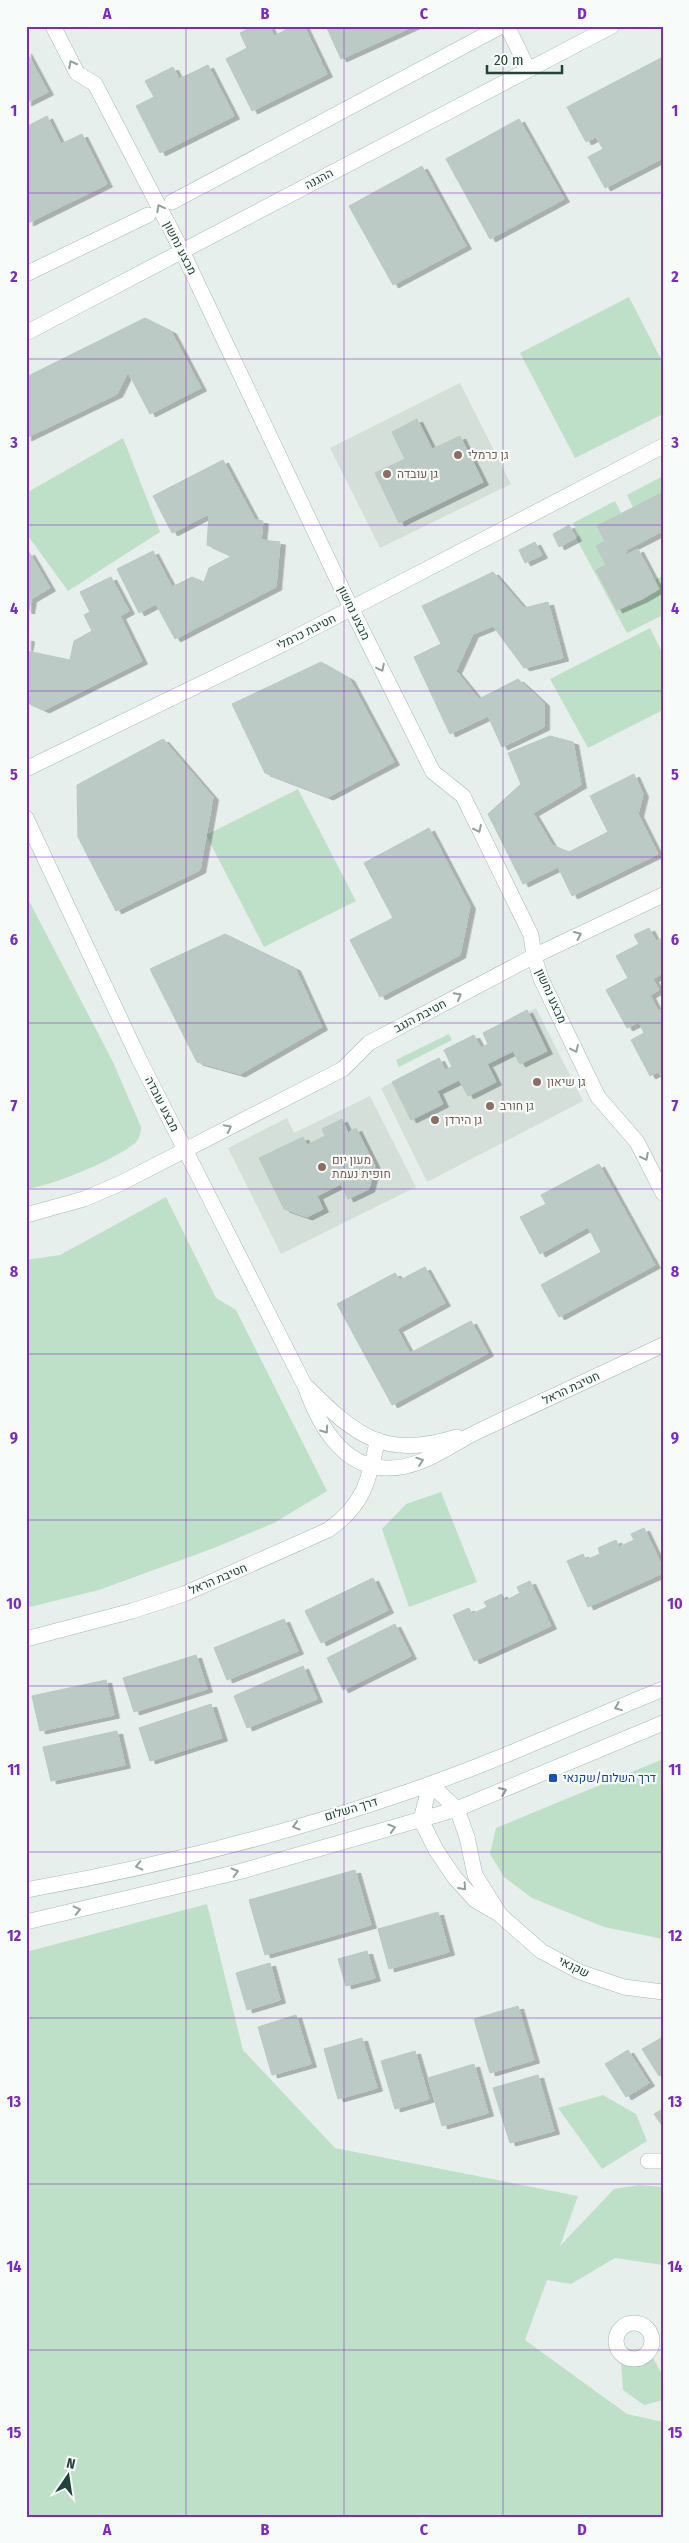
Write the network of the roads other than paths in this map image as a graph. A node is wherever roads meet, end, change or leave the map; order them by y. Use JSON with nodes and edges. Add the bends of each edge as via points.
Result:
{"nodes":[{"id":1,"x":53,"y":26,"type":"edge"},
{"id":2,"x":612,"y":26,"type":"edge"},
{"id":3,"x":502,"y":27,"type":"edge"},
{"id":4,"x":528,"y":69,"type":"junction"},
{"id":5,"x":172,"y":202,"type":"dead end"},
{"id":6,"x":148,"y":215,"type":"dead end"},
{"id":7,"x":182,"y":251,"type":"junction"},
{"id":8,"x":26,"y":274,"type":"edge"},
{"id":9,"x":26,"y":333,"type":"edge"},
{"id":10,"x":663,"y":446,"type":"edge"},
{"id":11,"x":351,"y":608,"type":"junction"},
{"id":12,"x":26,"y":769,"type":"edge"},
{"id":13,"x":26,"y":818,"type":"edge"},
{"id":14,"x":663,"y":895,"type":"edge"},
{"id":15,"x":534,"y":956,"type":"junction"},
{"id":16,"x":185,"y":1150,"type":"junction"},
{"id":17,"x":663,"y":1193,"type":"edge"},
{"id":18,"x":26,"y":1215,"type":"edge"},
{"id":19,"x":663,"y":1345,"type":"edge"},
{"id":20,"x":305,"y":1386,"type":"junction"},
{"id":21,"x":480,"y":1430,"type":"junction"},
{"id":22,"x":377,"y":1442,"type":"junction"},
{"id":23,"x":372,"y":1466,"type":"junction"},
{"id":24,"x":26,"y":1639,"type":"edge"},
{"id":25,"x":663,"y":1689,"type":"edge"},
{"id":26,"x":663,"y":1723,"type":"edge"},
{"id":27,"x":430,"y":1784,"type":"junction"},
{"id":28,"x":457,"y":1809,"type":"junction"},
{"id":29,"x":420,"y":1820,"type":"junction"},
{"id":30,"x":26,"y":1890,"type":"edge"},
{"id":31,"x":500,"y":1914,"type":"junction"},
{"id":32,"x":26,"y":1922,"type":"edge"},
{"id":33,"x":663,"y":1992,"type":"edge"}],
"edges":[{"from":7,"to":1,"type":"street","name":"מבצע נחשון","one_way":true,"via":[[95,84],[77,73]]},
{"from":2,"to":4,"type":"street","name":"ההגנה"},
{"from":3,"to":4,"type":"street"},
{"from":3,"to":5,"type":"street"},
{"from":4,"to":7,"type":"street","name":"ההגנה"},
{"from":6,"to":8,"type":"street"},
{"from":7,"to":9,"type":"street","name":"ההגנה"},
{"from":7,"to":11,"type":"street","name":"מבצע נחשון"},
{"from":10,"to":11,"type":"street","name":"חטיבת כרמלי"},
{"from":11,"to":12,"type":"street","name":"חטיבת כרמלי"},
{"from":11,"to":15,"type":"street","name":"מבצע נחשון","one_way":true,"via":[[433,772],[463,796],[530,935]]},
{"from":13,"to":16,"type":"street","name":"מבצע עובדה"},
{"from":15,"to":14,"type":"street","name":"חטיבת הנגב","one_way":true},
{"from":16,"to":15,"type":"street","name":"חטיבת הנגב","one_way":true,"via":[[343,1069],[369,1044]]},
{"from":15,"to":17,"type":"street","name":"מבצע נחשון","one_way":true,"via":[[598,1097],[637,1142]]},
{"from":16,"to":18,"type":"street","name":"חטיבת הנגב","via":[[84,1199]]},
{"from":16,"to":20,"type":"street","name":"מבצע עובדה"},
{"from":19,"to":21,"type":"street","name":"חטיבת הראל"},
{"from":20,"to":22,"type":"street","name":"מבצע עובדה","via":[[348,1427]]},
{"from":20,"to":23,"type":"street","name":"מבצע עובדה","one_way":true,"via":[[316,1415],[330,1436],[348,1454]]},
{"from":21,"to":22,"type":"street","name":"חטיבת הראל","via":[[420,1445]]},
{"from":23,"to":21,"type":"street","name":"חטיבת הראל","one_way":true,"via":[[385,1468],[416,1463]]},
{"from":22,"to":23,"type":"street","name":"חטיבת הראל"},
{"from":23,"to":24,"type":"street","name":"חטיבת הראל","via":[[361,1498],[347,1516],[328,1530],[184,1594]]},
{"from":25,"to":27,"type":"street","name":"דרך השלום","one_way":true},
{"from":28,"to":26,"type":"street","one_way":true},
{"from":27,"to":28,"type":"street"},
{"from":27,"to":29,"type":"street"},
{"from":27,"to":30,"type":"street","name":"דרך השלום","one_way":true,"via":[[238,1844]]},
{"from":28,"to":29,"type":"street"},
{"from":28,"to":31,"type":"street","name":"שקנאי","via":[[475,1875]]},
{"from":29,"to":31,"type":"street","name":"שקנאי","one_way":true,"via":[[455,1878],[475,1900]]},
{"from":32,"to":29,"type":"street","one_way":true,"via":[[242,1870]]},
{"from":31,"to":33,"type":"street","name":"שקנאי","via":[[542,1951],[580,1972],[624,1987]]}]}
